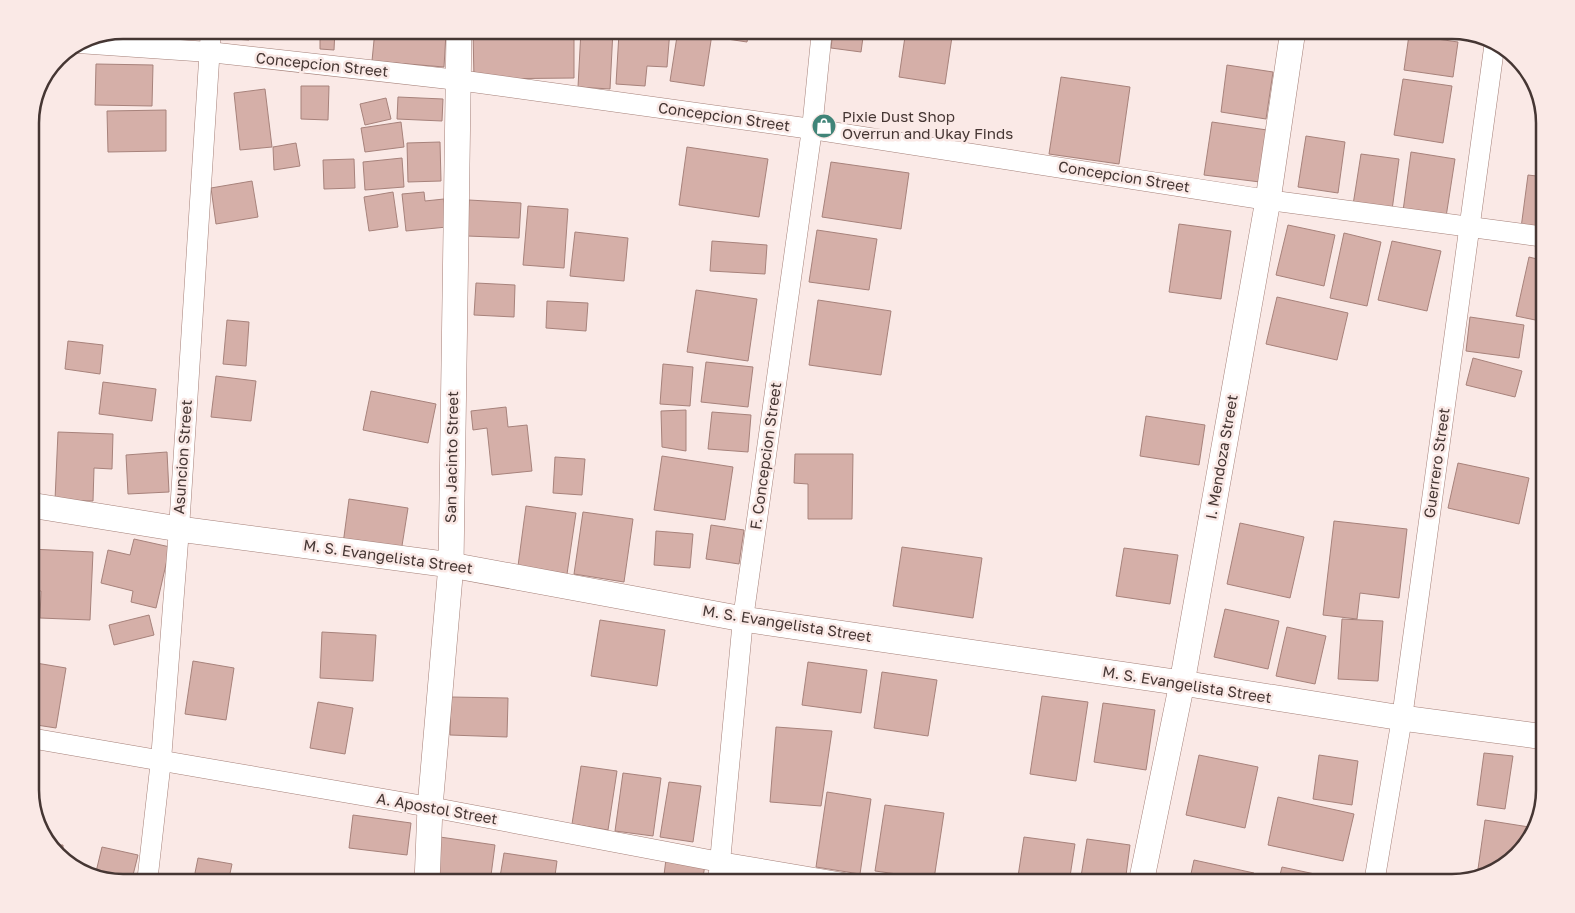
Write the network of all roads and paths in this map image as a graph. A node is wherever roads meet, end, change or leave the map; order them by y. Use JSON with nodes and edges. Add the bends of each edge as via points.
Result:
{"nodes":[{"id":1,"x":210,"y":39,"type":"edge"},
{"id":2,"x":459,"y":39,"type":"edge"},
{"id":3,"x":821,"y":39,"type":"edge"},
{"id":4,"x":1292,"y":39,"type":"edge"},
{"id":5,"x":93,"y":44,"type":"edge"},
{"id":6,"x":1495,"y":50,"type":"edge"},
{"id":7,"x":209,"y":52,"type":"junction"},
{"id":8,"x":458,"y":80,"type":"junction"},
{"id":9,"x":812,"y":129,"type":"junction"},
{"id":10,"x":1268,"y":200,"type":"junction"},
{"id":11,"x":1470,"y":226,"type":"junction"},
{"id":12,"x":1536,"y":236,"type":"edge"},
{"id":13,"x":39,"y":506,"type":"edge"},
{"id":14,"x":178,"y":529,"type":"junction"},
{"id":15,"x":451,"y":565,"type":"junction"},
{"id":16,"x":744,"y":619,"type":"junction"},
{"id":17,"x":1182,"y":684,"type":"junction"},
{"id":18,"x":1402,"y":718,"type":"junction"},
{"id":19,"x":1536,"y":736,"type":"edge"},
{"id":20,"x":39,"y":740,"type":"edge"},
{"id":21,"x":161,"y":760,"type":"junction"},
{"id":22,"x":430,"y":807,"type":"junction"},
{"id":23,"x":720,"y":862,"type":"junction"},
{"id":24,"x":148,"y":874,"type":"edge"},
{"id":25,"x":427,"y":874,"type":"edge"},
{"id":26,"x":719,"y":874,"type":"edge"},
{"id":27,"x":791,"y":874,"type":"edge"},
{"id":28,"x":1143,"y":874,"type":"edge"},
{"id":29,"x":1376,"y":874,"type":"edge"}],
"edges":[{"from":1,"to":7,"type":"street","name":"Asuncion Street"},
{"from":2,"to":8,"type":"street","name":"San Jacinto Street"},
{"from":3,"to":9,"type":"street","name":"F. Concepcion Street"},
{"from":4,"to":10,"type":"street","name":"I. Mendoza Street"},
{"from":5,"to":7,"type":"street","name":"Concepcion Street"},
{"from":6,"to":11,"type":"street","name":"Guerrero Street"},
{"from":7,"to":8,"type":"street","name":"Concepcion Street"},
{"from":7,"to":14,"type":"street","name":"Asuncion Street"},
{"from":8,"to":9,"type":"street","name":"Concepcion Street"},
{"from":8,"to":15,"type":"street","name":"San Jacinto Street"},
{"from":9,"to":10,"type":"street","name":"Concepcion Street"},
{"from":9,"to":16,"type":"street","name":"F. Concepcion Street"},
{"from":10,"to":11,"type":"street","name":"Concepcion Street"},
{"from":10,"to":17,"type":"street","name":"I. Mendoza Street"},
{"from":11,"to":12,"type":"street","name":"Concepcion Street"},
{"from":11,"to":18,"type":"street","name":"Guerrero Street"},
{"from":13,"to":14,"type":"street","name":"M. S. Evangelista Street"},
{"from":14,"to":15,"type":"street","name":"M. S. Evangelista Street"},
{"from":14,"to":21,"type":"street","name":"Asuncion Street"},
{"from":15,"to":16,"type":"street","name":"M. S. Evangelista Street"},
{"from":15,"to":22,"type":"street","name":"San Jacinto Street"},
{"from":16,"to":17,"type":"street","name":"M. S. Evangelista Street"},
{"from":16,"to":23,"type":"street","name":"F. Concepcion Street"},
{"from":17,"to":18,"type":"street","name":"M. S. Evangelista Street"},
{"from":17,"to":28,"type":"street","name":"I. Mendoza Street"},
{"from":18,"to":19,"type":"street","name":"M. S. Evangelista Street"},
{"from":18,"to":29,"type":"street","name":"Guerrero Street"},
{"from":20,"to":21,"type":"street","name":"A. Apostol Street"},
{"from":21,"to":22,"type":"street","name":"A. Apostol Street"},
{"from":21,"to":24,"type":"street","name":"Asuncion Street"},
{"from":22,"to":23,"type":"street","name":"A. Apostol Street"},
{"from":22,"to":25,"type":"street","name":"San Jacinto Street"},
{"from":23,"to":26,"type":"street","name":"F. Concepcion Street"},
{"from":23,"to":27,"type":"street","name":"A. Apostol Street"}]}
